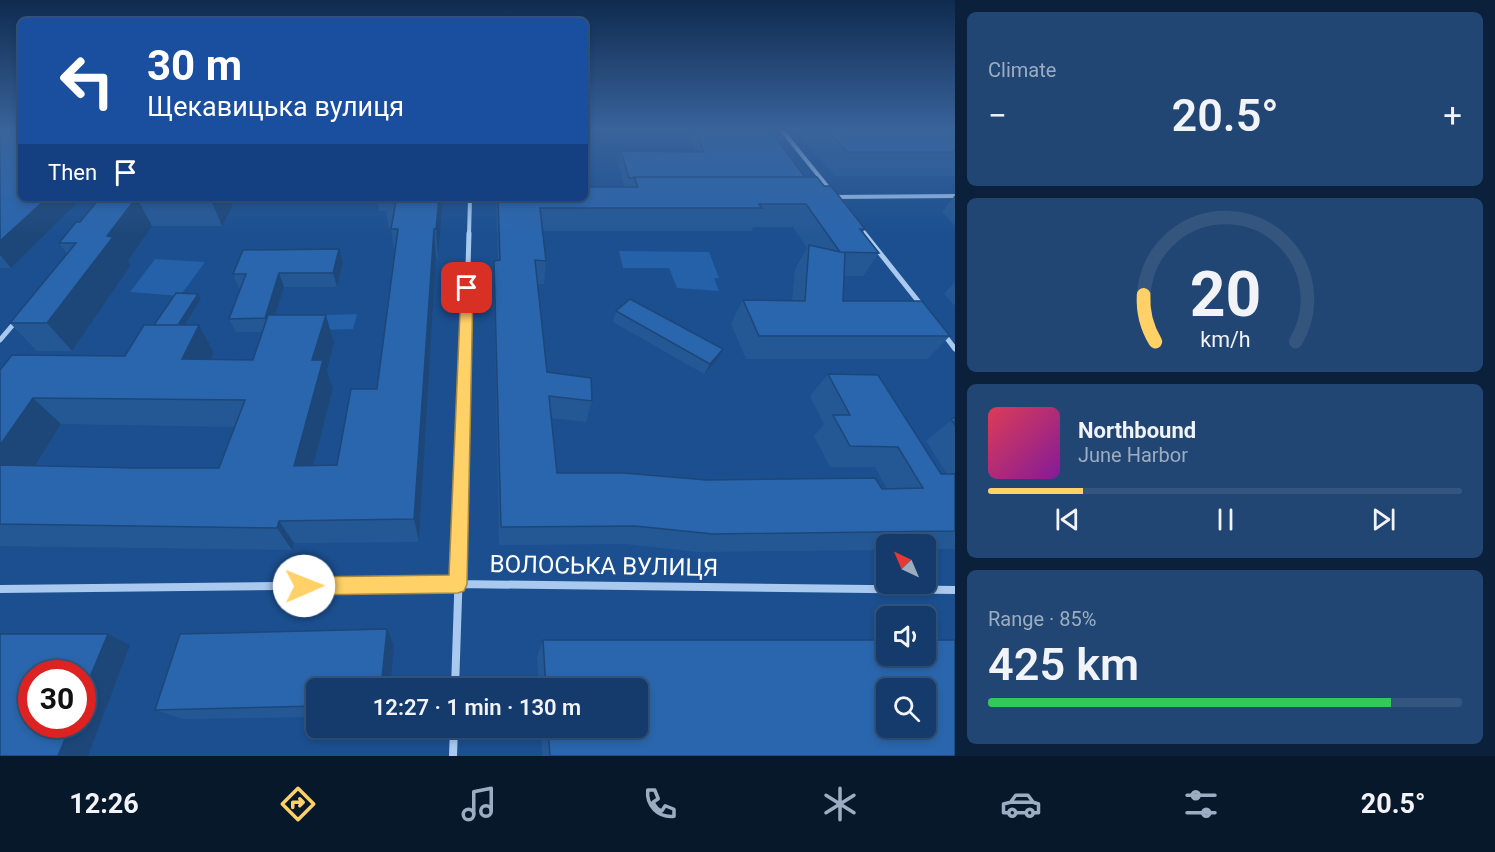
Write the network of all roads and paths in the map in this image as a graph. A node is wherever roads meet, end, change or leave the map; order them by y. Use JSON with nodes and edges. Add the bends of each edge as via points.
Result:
{"nodes":[{"id":1,"x":809,"y":164,"type":"edge"},
{"id":2,"x":955,"y":196,"type":"edge"},
{"id":3,"x":822,"y":197,"type":"edge"},
{"id":4,"x":835,"y":197,"type":"junction"},
{"id":5,"x":470,"y":201,"type":"edge"},
{"id":6,"x":840,"y":204,"type":"edge"},
{"id":7,"x":858,"y":225,"type":"edge"},
{"id":8,"x":928,"y":314,"type":"edge"},
{"id":9,"x":20,"y":316,"type":"edge"},
{"id":10,"x":941,"y":332,"type":"edge"},
{"id":11,"x":0,"y":340,"type":"edge"},
{"id":12,"x":955,"y":350,"type":"edge"},
{"id":13,"x":458,"y":584,"type":"junction"},
{"id":14,"x":0,"y":589,"type":"edge"},
{"id":15,"x":955,"y":590,"type":"edge"},
{"id":16,"x":455,"y":678,"type":"edge"},
{"id":17,"x":454,"y":738,"type":"edge"},
{"id":18,"x":453,"y":756,"type":"edge"}],
"edges":[{"from":1,"to":4,"type":"street"},
{"from":2,"to":4,"type":"street"},
{"from":3,"to":4,"type":"street"},
{"from":4,"to":6,"type":"street"},
{"from":5,"to":13,"type":"street"},
{"from":7,"to":8,"type":"street"},
{"from":9,"to":11,"type":"street"},
{"from":10,"to":12,"type":"street"},
{"from":13,"to":14,"type":"street","name":"ВОЛОСЬКА ВУЛИЦЯ"},
{"from":13,"to":15,"type":"street","name":"ВОЛОСЬКА ВУЛИЦЯ"},
{"from":13,"to":16,"type":"street"},
{"from":17,"to":18,"type":"street"}]}
